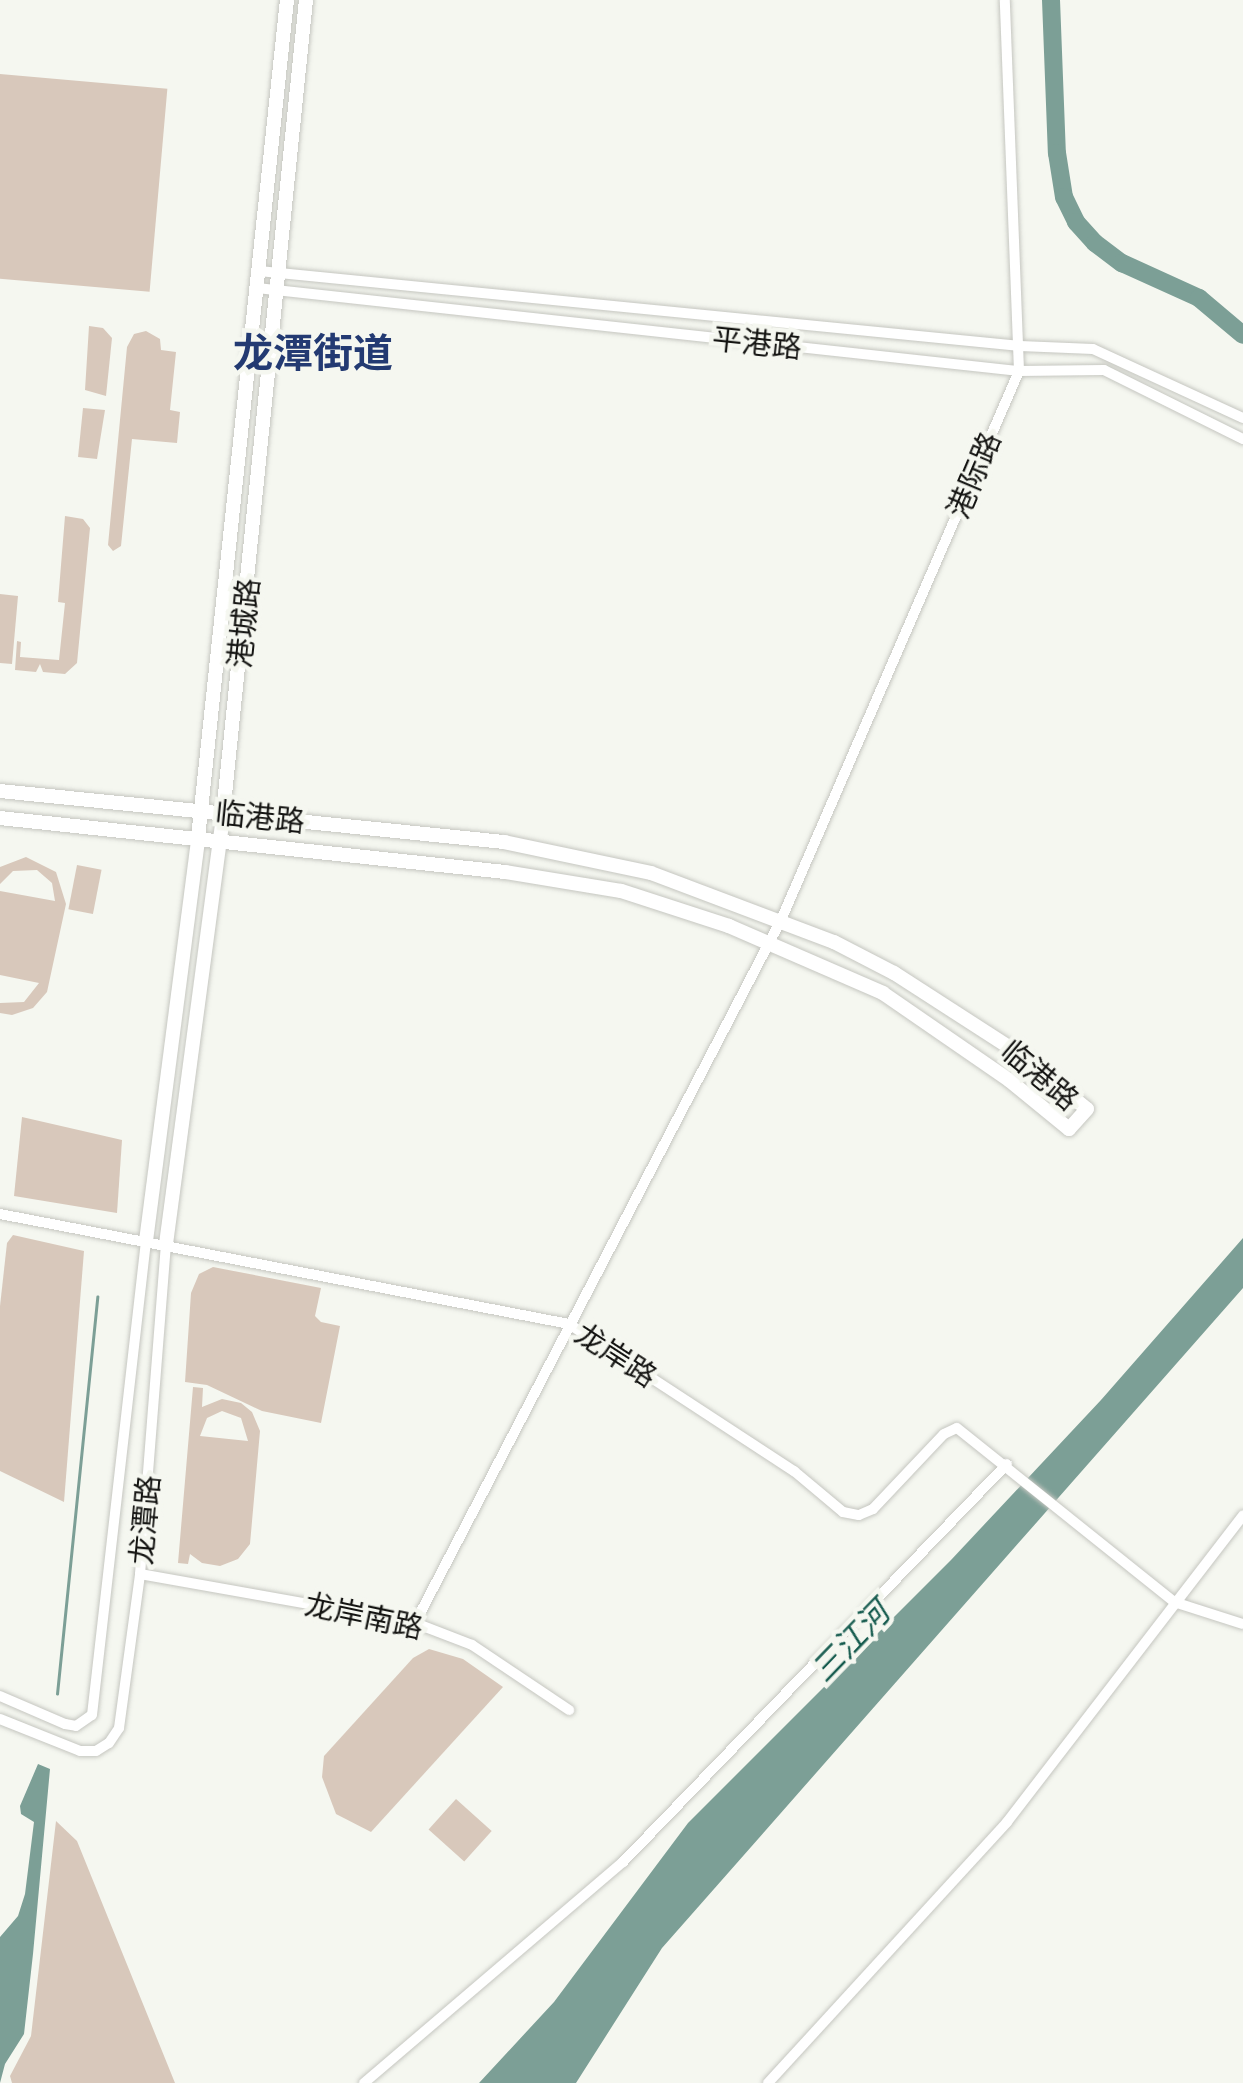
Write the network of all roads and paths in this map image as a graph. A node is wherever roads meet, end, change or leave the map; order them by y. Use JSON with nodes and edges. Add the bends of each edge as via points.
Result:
{"nodes":[{"id":1,"x":287,"y":0,"type":"edge"},
{"id":2,"x":306,"y":0,"type":"edge"},
{"id":3,"x":1005,"y":0,"type":"edge"},
{"id":4,"x":259,"y":271,"type":"junction"},
{"id":5,"x":281,"y":275,"type":"junction"},
{"id":6,"x":257,"y":288,"type":"junction"},
{"id":7,"x":279,"y":292,"type":"junction"},
{"id":8,"x":1020,"y":346,"type":"junction"},
{"id":9,"x":1019,"y":371,"type":"junction"},
{"id":10,"x":1243,"y":418,"type":"edge"},
{"id":11,"x":1243,"y":439,"type":"edge"},
{"id":12,"x":0,"y":790,"type":"edge"},
{"id":13,"x":200,"y":811,"type":"junction"},
{"id":14,"x":223,"y":814,"type":"junction"},
{"id":15,"x":0,"y":818,"type":"edge"},
{"id":16,"x":198,"y":838,"type":"junction"},
{"id":17,"x":219,"y":840,"type":"junction"},
{"id":18,"x":781,"y":920,"type":"junction"},
{"id":19,"x":766,"y":942,"type":"junction"},
{"id":20,"x":0,"y":1214,"type":"edge"},
{"id":21,"x":146,"y":1240,"type":"junction"},
{"id":22,"x":166,"y":1244,"type":"junction"},
{"id":23,"x":569,"y":1324,"type":"junction"},
{"id":24,"x":1007,"y":1464,"type":"junction"},
{"id":25,"x":1243,"y":1515,"type":"edge"},
{"id":26,"x":140,"y":1574,"type":"junction"},
{"id":27,"x":1174,"y":1602,"type":"junction"},
{"id":28,"x":415,"y":1623,"type":"junction"},
{"id":29,"x":1243,"y":1624,"type":"edge"},
{"id":30,"x":0,"y":1696,"type":"edge"},
{"id":31,"x":569,"y":1710,"type":"dead end"},
{"id":32,"x":0,"y":1720,"type":"edge"},
{"id":33,"x":364,"y":2083,"type":"edge"},
{"id":34,"x":768,"y":2083,"type":"edge"}],
"edges":[{"from":1,"to":4,"type":"main road","name":"港城路"},
{"from":2,"to":5,"type":"main road","name":"港城路"},
{"from":3,"to":8,"type":"street","name":"港际路"},
{"from":4,"to":5,"type":"street","name":"平港路"},
{"from":4,"to":6,"type":"main road","name":"港城路"},
{"from":5,"to":7,"type":"main road","name":"港城路"},
{"from":5,"to":8,"type":"street","name":"平港路"},
{"from":6,"to":7,"type":"street","name":"平港路"},
{"from":6,"to":13,"type":"main road","name":"港城路"},
{"from":7,"to":9,"type":"street","name":"平港路"},
{"from":7,"to":14,"type":"main road","name":"港城路"},
{"from":8,"to":9,"type":"street","name":"港际路"},
{"from":8,"to":10,"type":"street","name":"平港路","via":[[1093,349]]},
{"from":9,"to":11,"type":"street","name":"平港路","via":[[1104,370]]},
{"from":9,"to":18,"type":"street","name":"港际路"},
{"from":12,"to":13,"type":"main road","name":"临港路"},
{"from":13,"to":14,"type":"main road","name":"临港路"},
{"from":13,"to":16,"type":"main road","name":"港城路"},
{"from":14,"to":17,"type":"main road","name":"港城路"},
{"from":14,"to":18,"type":"main road","name":"临港路","via":[[504,842],[651,874]]},
{"from":15,"to":16,"type":"main road","name":"临港路"},
{"from":16,"to":17,"type":"main road","name":"临港路"},
{"from":16,"to":21,"type":"main road","name":"港城路"},
{"from":17,"to":19,"type":"main road","name":"临港路","via":[[622,891]]},
{"from":17,"to":22,"type":"main road","name":"港城路"},
{"from":18,"to":19,"type":"street","name":"港际路"},
{"from":18,"to":19,"type":"main road","name":"临港路","via":[[894,972],[1022,1055],[1087,1109],[1069,1130],[968,1050],[882,994]]},
{"from":19,"to":23,"type":"street","name":"港际路"},
{"from":20,"to":21,"type":"street","name":"龙岸路"},
{"from":21,"to":22,"type":"street","name":"龙岸路"},
{"from":21,"to":30,"type":"street","name":"龙潭路","via":[[96,1702],[84,1722],[64,1724]]},
{"from":22,"to":23,"type":"street","name":"龙岸路"},
{"from":22,"to":26,"type":"street","name":"龙潭路"},
{"from":23,"to":24,"type":"street","name":"龙岸路","via":[[794,1471],[843,1512],[873,1509],[957,1428]]},
{"from":23,"to":28,"type":"street","name":"港际路"},
{"from":24,"to":27,"type":"street"},
{"from":24,"to":33,"type":"street","via":[[623,1862]]},
{"from":25,"to":27,"type":"street"},
{"from":26,"to":28,"type":"street","name":"龙岸南路"},
{"from":26,"to":32,"type":"street","name":"龙潭路","via":[[119,1728],[110,1743],[96,1751],[64,1746]]},
{"from":27,"to":29,"type":"street"},
{"from":27,"to":34,"type":"street","via":[[1007,1822]]},
{"from":28,"to":31,"type":"street","name":"龙岸南路","via":[[472,1645]]}]}
